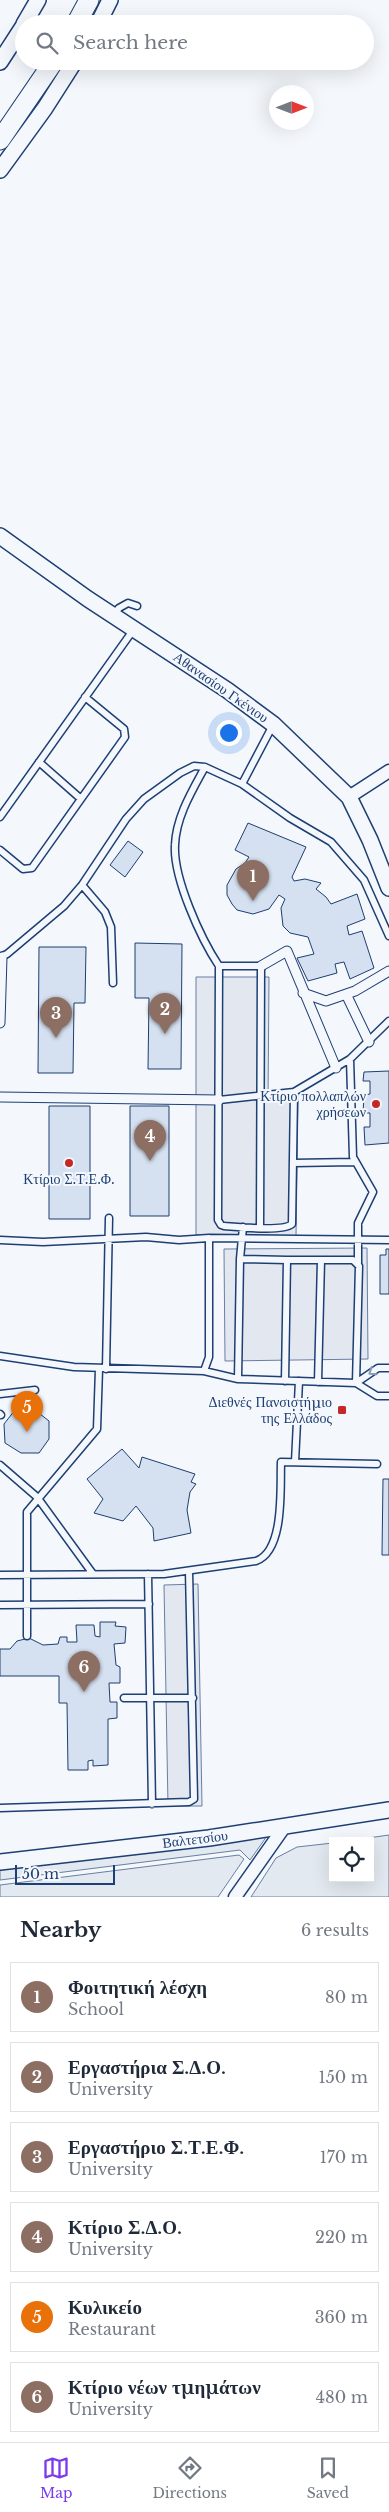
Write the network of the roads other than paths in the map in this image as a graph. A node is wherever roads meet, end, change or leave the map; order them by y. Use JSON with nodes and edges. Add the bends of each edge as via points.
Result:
{"nodes":[{"id":1,"x":38,"y":0,"type":"edge"},
{"id":2,"x":89,"y":0,"type":"edge"},
{"id":3,"x":110,"y":0,"type":"edge"},
{"id":4,"x":29,"y":15,"type":"edge"},
{"id":5,"x":81,"y":15,"type":"edge"},
{"id":6,"x":102,"y":15,"type":"edge"},
{"id":7,"x":15,"y":38,"type":"edge"},
{"id":8,"x":0,"y":62,"type":"edge"},
{"id":9,"x":48,"y":70,"type":"edge"},
{"id":10,"x":69,"y":70,"type":"edge"},
{"id":11,"x":0,"y":140,"type":"edge"},
{"id":12,"x":0,"y":170,"type":"edge"},
{"id":13,"x":0,"y":536,"type":"edge"},
{"id":14,"x":138,"y":606,"type":"dead end"},
{"id":15,"x":113,"y":615,"type":"junction"},
{"id":16,"x":134,"y":628,"type":"junction"},
{"id":17,"x":85,"y":697,"type":"junction"},
{"id":18,"x":273,"y":724,"type":"junction"},
{"id":19,"x":39,"y":762,"type":"junction"},
{"id":20,"x":205,"y":767,"type":"junction"},
{"id":21,"x":389,"y":771,"type":"edge"},
{"id":22,"x":242,"y":784,"type":"junction"},
{"id":23,"x":349,"y":797,"type":"junction"},
{"id":24,"x":81,"y":799,"type":"junction"},
{"id":25,"x":0,"y":817,"type":"edge"},
{"id":26,"x":0,"y":850,"type":"edge"},
{"id":27,"x":82,"y":885,"type":"junction"},
{"id":28,"x":389,"y":888,"type":"edge"},
{"id":29,"x":389,"y":936,"type":"edge"},
{"id":30,"x":1,"y":957,"type":"edge"},
{"id":31,"x":219,"y":966,"type":"junction"},
{"id":32,"x":261,"y":966,"type":"junction"},
{"id":33,"x":389,"y":971,"type":"edge"},
{"id":34,"x":112,"y":983,"type":"dead end"},
{"id":35,"x":303,"y":993,"type":"junction"},
{"id":36,"x":346,"y":994,"type":"junction"},
{"id":37,"x":389,"y":1021,"type":"edge"},
{"id":38,"x":0,"y":1023,"type":"edge"},
{"id":39,"x":368,"y":1042,"type":"junction"},
{"id":40,"x":350,"y":1059,"type":"junction"},
{"id":41,"x":336,"y":1068,"type":"junction"},
{"id":42,"x":294,"y":1092,"type":"junction"},
{"id":43,"x":261,"y":1096,"type":"junction"},
{"id":44,"x":0,"y":1097,"type":"edge"},
{"id":45,"x":219,"y":1100,"type":"junction"},
{"id":46,"x":355,"y":1162,"type":"junction"},
{"id":47,"x":294,"y":1163,"type":"junction"},
{"id":48,"x":109,"y":1218,"type":"dead end"},
{"id":49,"x":243,"y":1227,"type":"junction"},
{"id":50,"x":260,"y":1227,"type":"junction"},
{"id":51,"x":209,"y":1238,"type":"junction"},
{"id":52,"x":242,"y":1238,"type":"junction"},
{"id":53,"x":109,"y":1239,"type":"junction"},
{"id":54,"x":0,"y":1240,"type":"edge"},
{"id":55,"x":356,"y":1240,"type":"junction"},
{"id":56,"x":389,"y":1240,"type":"edge"},
{"id":57,"x":240,"y":1259,"type":"junction"},
{"id":58,"x":287,"y":1260,"type":"junction"},
{"id":59,"x":321,"y":1260,"type":"junction"},
{"id":60,"x":358,"y":1263,"type":"junction"},
{"id":61,"x":0,"y":1356,"type":"edge"},
{"id":62,"x":389,"y":1368,"type":"edge"},
{"id":63,"x":103,"y":1369,"type":"junction"},
{"id":64,"x":204,"y":1371,"type":"junction"},
{"id":65,"x":238,"y":1379,"type":"junction"},
{"id":66,"x":286,"y":1381,"type":"junction"},
{"id":67,"x":299,"y":1381,"type":"junction"},
{"id":68,"x":318,"y":1382,"type":"junction"},
{"id":69,"x":356,"y":1383,"type":"junction"},
{"id":70,"x":34,"y":1390,"type":"dead end"},
{"id":71,"x":0,"y":1394,"type":"edge"},
{"id":72,"x":389,"y":1396,"type":"edge"},
{"id":73,"x":295,"y":1462,"type":"junction"},
{"id":74,"x":377,"y":1464,"type":"dead end"},
{"id":75,"x":0,"y":1465,"type":"edge"},
{"id":76,"x":37,"y":1497,"type":"junction"},
{"id":77,"x":189,"y":1571,"type":"junction"},
{"id":78,"x":93,"y":1574,"type":"junction"},
{"id":79,"x":148,"y":1574,"type":"junction"},
{"id":80,"x":26,"y":1575,"type":"junction"},
{"id":81,"x":0,"y":1576,"type":"edge"},
{"id":82,"x":26,"y":1604,"type":"junction"},
{"id":83,"x":149,"y":1604,"type":"junction"},
{"id":84,"x":0,"y":1605,"type":"edge"},
{"id":85,"x":26,"y":1636,"type":"dead end"},
{"id":86,"x":124,"y":1698,"type":"dead end"},
{"id":87,"x":151,"y":1698,"type":"junction"},
{"id":88,"x":193,"y":1698,"type":"junction"},
{"id":89,"x":152,"y":1804,"type":"junction"},
{"id":90,"x":0,"y":1808,"type":"edge"},
{"id":91,"x":389,"y":1810,"type":"edge"},
{"id":92,"x":284,"y":1826,"type":"junction"},
{"id":93,"x":0,"y":1862,"type":"edge"},
{"id":94,"x":235,"y":1897,"type":"edge"}],
"edges":[{"from":1,"to":4,"type":"street"},
{"from":2,"to":5,"type":"main road"},
{"from":3,"to":6,"type":"street"},
{"from":7,"to":8,"type":"street"},
{"from":9,"to":11,"type":"main road"},
{"from":10,"to":12,"type":"street"},
{"from":13,"to":15,"type":"street","name":"Αθανασίου Γκένιου"},
{"from":14,"to":15,"type":"lane","via":[[128,604]]},
{"from":15,"to":16,"type":"street","name":"Αθανασίου Γκένιου"},
{"from":16,"to":17,"type":"lane"},
{"from":16,"to":18,"type":"street","name":"Αθανασίου Γκένιου"},
{"from":17,"to":19,"type":"lane"},
{"from":17,"to":24,"type":"lane","via":[[126,734]]},
{"from":18,"to":22,"type":"lane"},
{"from":18,"to":23,"type":"street","name":"Αθανασίου Γκένιου"},
{"from":19,"to":24,"type":"lane"},
{"from":19,"to":25,"type":"lane"},
{"from":20,"to":22,"type":"lane"},
{"from":20,"to":27,"type":"lane","via":[[194,766],[180,773],[144,799],[126,819]]},
{"from":20,"to":31,"type":"lane","via":[[184,806],[175,846],[187,901],[205,944]]},
{"from":21,"to":23,"type":"street"},
{"from":22,"to":29,"type":"lane","via":[[331,842],[364,880]]},
{"from":23,"to":28,"type":"street","name":"Αθανασίου Γκένιου"},
{"from":24,"to":26,"type":"lane","via":[[29,870],[23,869]]},
{"from":27,"to":30,"type":"lane","via":[[64,906]]},
{"from":27,"to":34,"type":"lane","via":[[105,912],[111,926]]},
{"from":30,"to":38,"type":"street"},
{"from":31,"to":32,"type":"lane"},
{"from":31,"to":45,"type":"lane"},
{"from":32,"to":35,"type":"street","via":[[287,951]]},
{"from":32,"to":43,"type":"lane"},
{"from":33,"to":36,"type":"street"},
{"from":35,"to":36,"type":"street","via":[[326,1001]]},
{"from":35,"to":41,"type":"street"},
{"from":36,"to":39,"type":"street"},
{"from":37,"to":39,"type":"lane"},
{"from":39,"to":40,"type":"lane"},
{"from":40,"to":41,"type":"lane"},
{"from":40,"to":46,"type":"lane"},
{"from":41,"to":42,"type":"lane"},
{"from":42,"to":43,"type":"lane"},
{"from":42,"to":47,"type":"lane"},
{"from":43,"to":45,"type":"lane"},
{"from":43,"to":50,"type":"lane"},
{"from":44,"to":45,"type":"street"},
{"from":45,"to":49,"type":"lane","via":[[218,1220],[224,1226]]},
{"from":46,"to":47,"type":"lane"},
{"from":46,"to":55,"type":"lane","via":[[373,1192],[358,1224]]},
{"from":47,"to":50,"type":"lane","via":[[292,1224],[287,1227]]},
{"from":48,"to":53,"type":"lane"},
{"from":49,"to":50,"type":"lane"},
{"from":49,"to":52,"type":"lane"},
{"from":51,"to":52,"type":"lane"},
{"from":51,"to":53,"type":"lane"},
{"from":51,"to":64,"type":"lane","via":[[209,1358]]},
{"from":52,"to":55,"type":"lane"},
{"from":52,"to":57,"type":"lane"},
{"from":53,"to":54,"type":"lane"},
{"from":53,"to":63,"type":"lane"},
{"from":55,"to":56,"type":"lane"},
{"from":55,"to":60,"type":"lane"},
{"from":57,"to":58,"type":"lane"},
{"from":57,"to":65,"type":"lane"},
{"from":58,"to":59,"type":"lane"},
{"from":58,"to":66,"type":"lane"},
{"from":59,"to":60,"type":"lane","via":[[352,1260]]},
{"from":59,"to":68,"type":"lane"},
{"from":60,"to":69,"type":"lane"},
{"from":61,"to":63,"type":"lane"},
{"from":62,"to":69,"type":"lane","one_way":true,"via":[[378,1368]]},
{"from":63,"to":64,"type":"lane"},
{"from":63,"to":76,"type":"lane","via":[[97,1430]]},
{"from":64,"to":65,"type":"lane"},
{"from":65,"to":66,"type":"lane"},
{"from":66,"to":67,"type":"lane"},
{"from":67,"to":68,"type":"lane"},
{"from":67,"to":73,"type":"lane"},
{"from":68,"to":69,"type":"lane"},
{"from":69,"to":72,"type":"lane","via":[[377,1396]]},
{"from":70,"to":71,"type":"lane"},
{"from":73,"to":74,"type":"lane"},
{"from":73,"to":77,"type":"lane","via":[[281,1462],[277,1530],[273,1546],[263,1558]]},
{"from":75,"to":76,"type":"lane"},
{"from":76,"to":78,"type":"lane"},
{"from":76,"to":80,"type":"lane","via":[[26,1512]]},
{"from":77,"to":79,"type":"lane"},
{"from":77,"to":88,"type":"lane"},
{"from":78,"to":79,"type":"lane"},
{"from":78,"to":80,"type":"lane"},
{"from":79,"to":83,"type":"lane"},
{"from":80,"to":81,"type":"lane"},
{"from":80,"to":82,"type":"lane"},
{"from":82,"to":83,"type":"lane"},
{"from":82,"to":84,"type":"lane"},
{"from":82,"to":85,"type":"lane"},
{"from":83,"to":87,"type":"lane"},
{"from":86,"to":87,"type":"lane"},
{"from":87,"to":88,"type":"lane"},
{"from":87,"to":89,"type":"lane"},
{"from":88,"to":89,"type":"lane","via":[[194,1799]]},
{"from":89,"to":90,"type":"lane"},
{"from":91,"to":92,"type":"street","name":"Βαλτετσίου"},
{"from":92,"to":93,"type":"street","name":"Βαλτετσίου"},
{"from":92,"to":94,"type":"street"}]}
